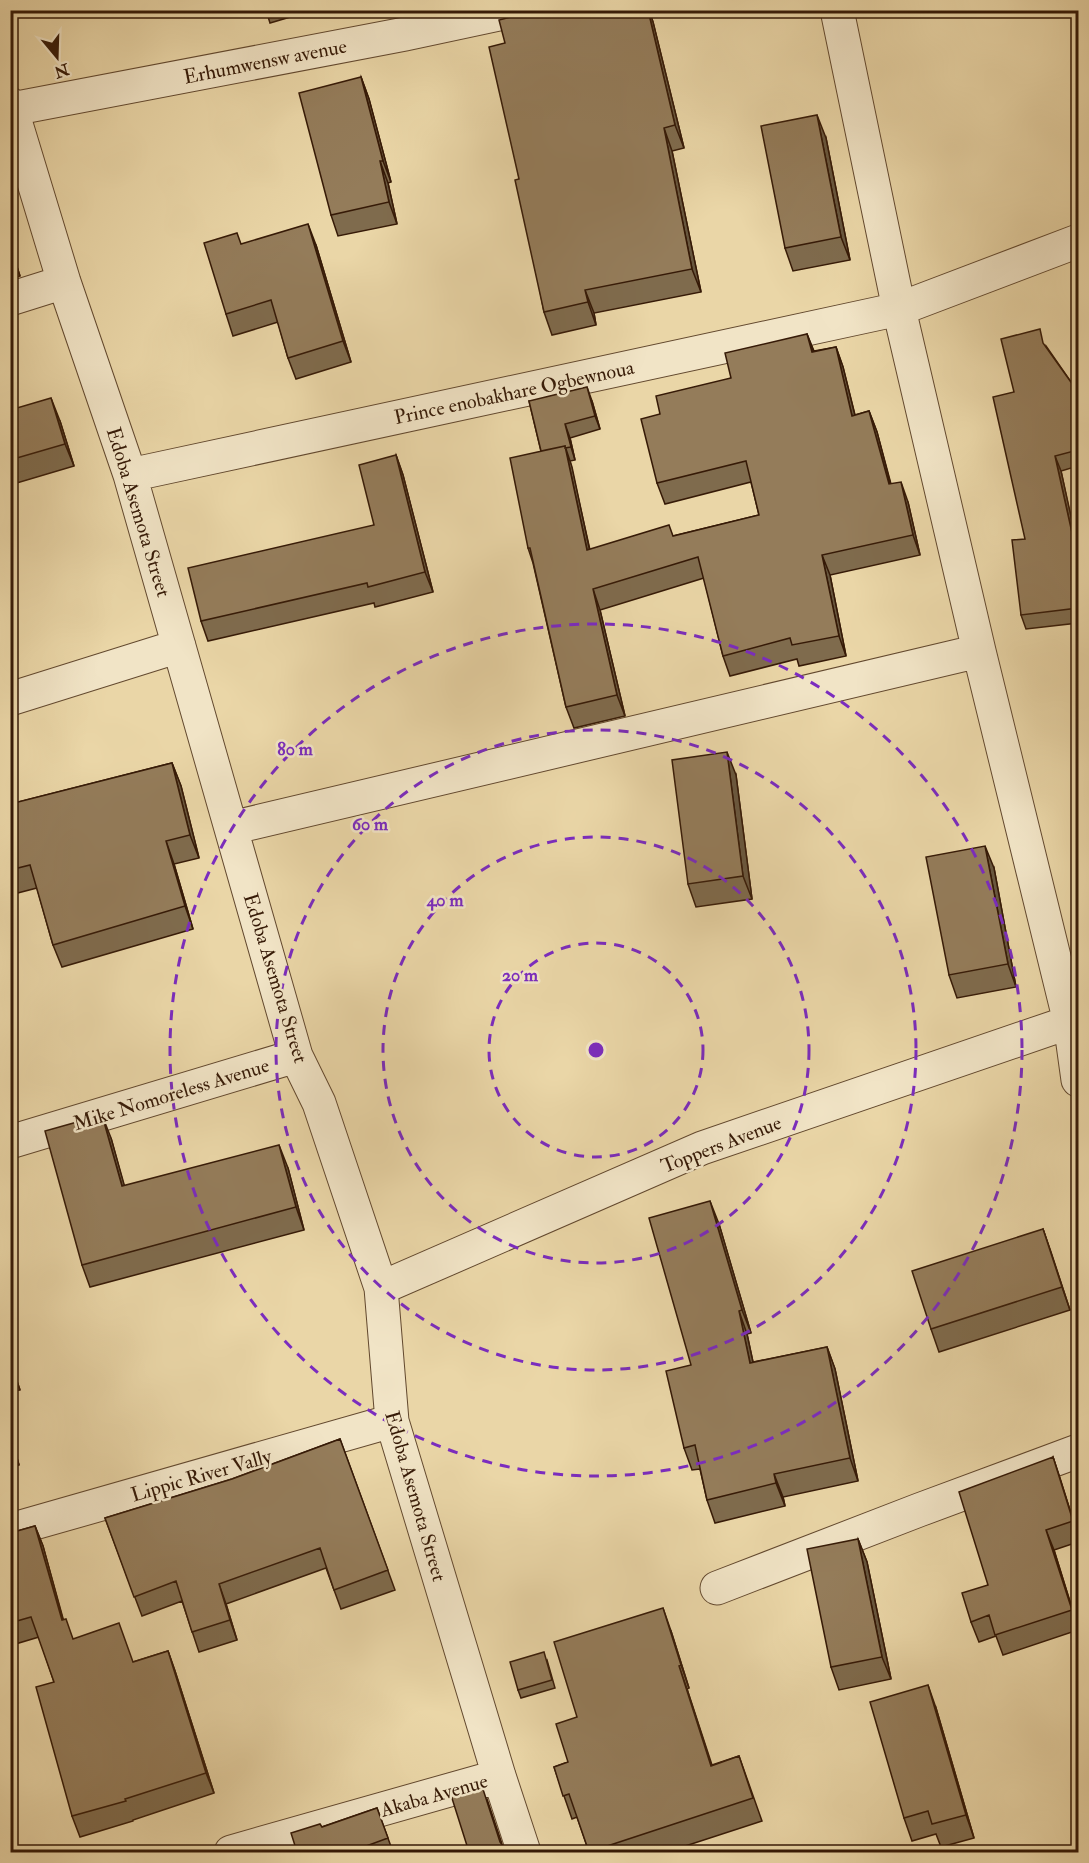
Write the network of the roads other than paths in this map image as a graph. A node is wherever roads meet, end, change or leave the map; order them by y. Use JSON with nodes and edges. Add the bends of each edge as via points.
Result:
{"nodes":[{"id":1,"x":518,"y":10,"type":"edge"},
{"id":2,"x":837,"y":10,"type":"edge"},
{"id":3,"x":11,"y":107,"type":"edge"},
{"id":4,"x":1078,"y":240,"type":"edge"},
{"id":5,"x":64,"y":282,"type":"junction"},
{"id":6,"x":10,"y":299,"type":"edge"},
{"id":7,"x":899,"y":309,"type":"junction"},
{"id":8,"x":130,"y":475,"type":"junction"},
{"id":9,"x":178,"y":646,"type":"junction"},
{"id":10,"x":979,"y":651,"type":"junction"},
{"id":11,"x":10,"y":699,"type":"edge"},
{"id":12,"x":231,"y":828,"type":"junction"},
{"id":13,"x":1078,"y":973,"type":"edge"},
{"id":14,"x":1070,"y":1022,"type":"junction"},
{"id":15,"x":296,"y":1056,"type":"junction"},
{"id":16,"x":1078,"y":1080,"type":"edge"},
{"id":17,"x":10,"y":1142,"type":"edge"},
{"id":18,"x":381,"y":1287,"type":"junction"},
{"id":19,"x":392,"y":1420,"type":"junction"},
{"id":20,"x":1078,"y":1451,"type":"edge"},
{"id":21,"x":10,"y":1530,"type":"edge"},
{"id":22,"x":717,"y":1588,"type":"dead end"},
{"id":23,"x":499,"y":1776,"type":"junction"},
{"id":24,"x":231,"y":1852,"type":"edge"},
{"id":25,"x":524,"y":1852,"type":"edge"}],
"edges":[{"from":1,"to":3,"type":"street","name":"Erhumwensw avenue"},
{"from":2,"to":7,"type":"street"},
{"from":3,"to":5,"type":"street","name":"Edoba Asemota Street"},
{"from":4,"to":7,"type":"street","name":"Prince enobakhare Ogbewnoua"},
{"from":5,"to":6,"type":"street"},
{"from":5,"to":8,"type":"street","name":"Edoba Asemota Street"},
{"from":7,"to":8,"type":"street","name":"Prince enobakhare Ogbewnoua"},
{"from":7,"to":10,"type":"street"},
{"from":8,"to":9,"type":"street","name":"Edoba Asemota Street"},
{"from":9,"to":11,"type":"street"},
{"from":9,"to":12,"type":"street","name":"Edoba Asemota Street"},
{"from":10,"to":12,"type":"street"},
{"from":10,"to":14,"type":"street"},
{"from":12,"to":15,"type":"street","name":"Edoba Asemota Street"},
{"from":13,"to":14,"type":"street"},
{"from":14,"to":16,"type":"street"},
{"from":14,"to":18,"type":"street","name":"Toppers Avenue","via":[[702,1148]]},
{"from":15,"to":17,"type":"street","name":"Mike Nomoreless Avenue"},
{"from":15,"to":18,"type":"street","name":"Edoba Asemota Street","via":[[319,1103]]},
{"from":18,"to":19,"type":"street","name":"Edoba Asemota Street"},
{"from":19,"to":21,"type":"street","name":"Lippic River Vally"},
{"from":19,"to":23,"type":"street","name":"Edoba Asemota Street"},
{"from":20,"to":22,"type":"street"},
{"from":23,"to":24,"type":"street","name":"Akaba Avenue"},
{"from":23,"to":25,"type":"street","name":"Edoba Asemota Street"}]}
